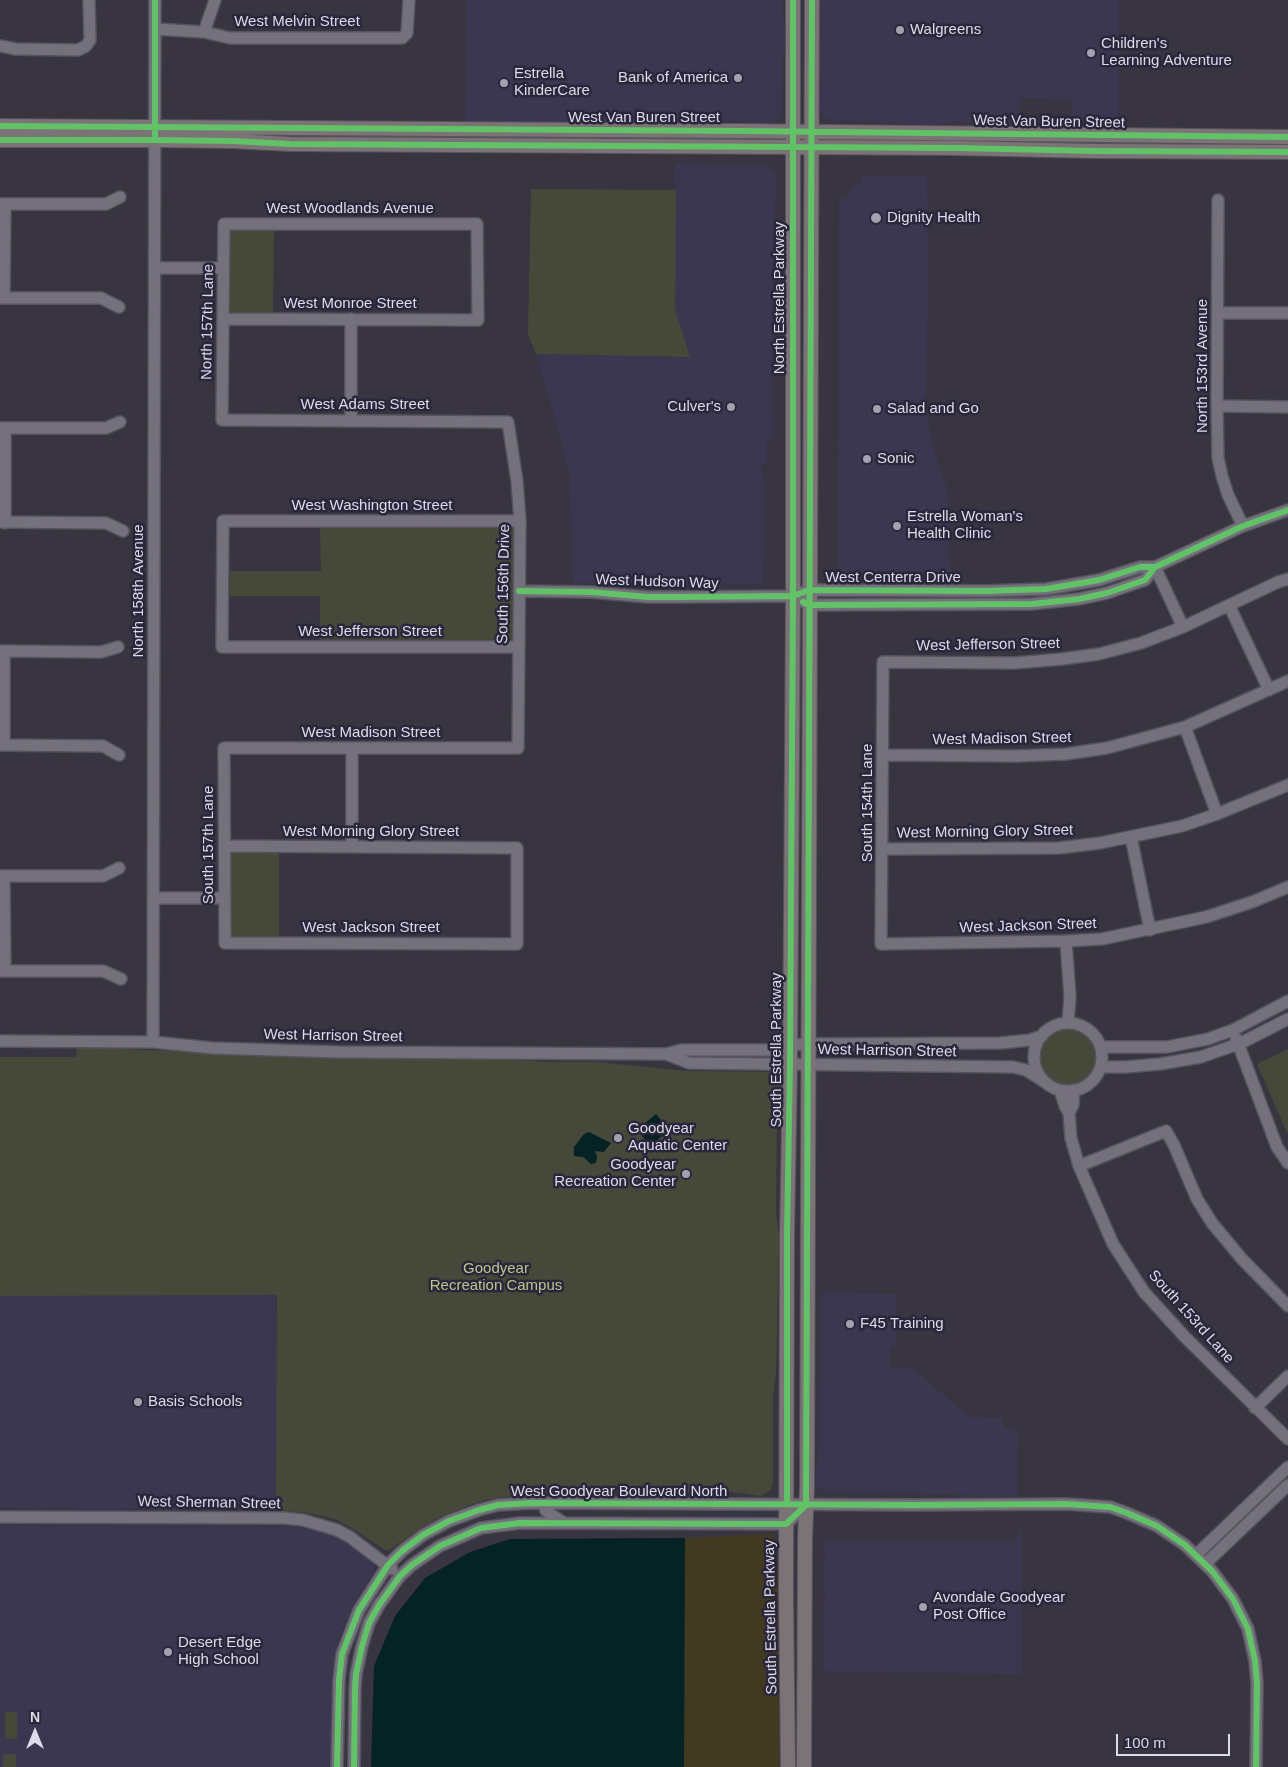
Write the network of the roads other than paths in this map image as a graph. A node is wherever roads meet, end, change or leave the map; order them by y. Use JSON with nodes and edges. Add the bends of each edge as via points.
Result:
{"nodes":[{"id":1,"x":89,"y":0,"type":"edge"},
{"id":2,"x":155,"y":0,"type":"edge"},
{"id":3,"x":215,"y":0,"type":"edge"},
{"id":4,"x":408,"y":0,"type":"edge"},
{"id":5,"x":793,"y":0,"type":"edge"},
{"id":6,"x":812,"y":0,"type":"edge"},
{"id":7,"x":155,"y":29,"type":"junction"},
{"id":8,"x":204,"y":32,"type":"junction"},
{"id":9,"x":0,"y":46,"type":"edge"},
{"id":10,"x":0,"y":126,"type":"edge"},
{"id":11,"x":574,"y":130,"type":"junction"},
{"id":12,"x":792,"y":132,"type":"junction"},
{"id":13,"x":811,"y":132,"type":"junction"},
{"id":14,"x":155,"y":133,"type":"junction"},
{"id":15,"x":1019,"y":134,"type":"junction"},
{"id":16,"x":1288,"y":137,"type":"edge"},
{"id":17,"x":0,"y":140,"type":"edge"},
{"id":18,"x":574,"y":146,"type":"junction"},
{"id":19,"x":792,"y":148,"type":"junction"},
{"id":20,"x":811,"y":148,"type":"junction"},
{"id":21,"x":1020,"y":150,"type":"junction"},
{"id":22,"x":1288,"y":152,"type":"edge"},
{"id":23,"x":120,"y":197,"type":"dead end"},
{"id":24,"x":1218,"y":200,"type":"dead end"},
{"id":25,"x":2,"y":204,"type":"edge"},
{"id":26,"x":224,"y":224,"type":"joint"},
{"id":27,"x":155,"y":268,"type":"junction"},
{"id":28,"x":223,"y":268,"type":"junction"},
{"id":29,"x":2,"y":298,"type":"edge"},
{"id":30,"x":119,"y":307,"type":"dead end"},
{"id":31,"x":1218,"y":313,"type":"junction"},
{"id":32,"x":1288,"y":313,"type":"edge"},
{"id":33,"x":223,"y":319,"type":"junction"},
{"id":34,"x":350,"y":319,"type":"junction"},
{"id":35,"x":478,"y":320,"type":"joint"},
{"id":36,"x":793,"y":366,"type":"junction"},
{"id":37,"x":810,"y":366,"type":"junction"},
{"id":38,"x":1217,"y":406,"type":"junction"},
{"id":39,"x":1288,"y":407,"type":"edge"},
{"id":40,"x":222,"y":420,"type":"joint"},
{"id":41,"x":351,"y":420,"type":"junction"},
{"id":42,"x":120,"y":422,"type":"dead end"},
{"id":43,"x":508,"y":422,"type":"joint"},
{"id":44,"x":2,"y":428,"type":"edge"},
{"id":45,"x":1288,"y":510,"type":"edge"},
{"id":46,"x":520,"y":521,"type":"junction"},
{"id":47,"x":2,"y":522,"type":"edge"},
{"id":48,"x":1243,"y":526,"type":"junction"},
{"id":49,"x":123,"y":531,"type":"dead end"},
{"id":50,"x":1155,"y":567,"type":"junction"},
{"id":51,"x":1288,"y":579,"type":"edge"},
{"id":52,"x":1060,"y":587,"type":"junction"},
{"id":53,"x":809,"y":590,"type":"junction"},
{"id":54,"x":519,"y":591,"type":"junction"},
{"id":55,"x":793,"y":596,"type":"junction"},
{"id":56,"x":1062,"y":601,"type":"junction"},
{"id":57,"x":809,"y":604,"type":"junction"},
{"id":58,"x":1229,"y":605,"type":"junction"},
{"id":59,"x":1183,"y":627,"type":"junction"},
{"id":60,"x":118,"y":647,"type":"dead end"},
{"id":61,"x":222,"y":647,"type":"joint"},
{"id":62,"x":518,"y":647,"type":"junction"},
{"id":63,"x":2,"y":652,"type":"edge"},
{"id":64,"x":883,"y":662,"type":"joint"},
{"id":65,"x":1288,"y":681,"type":"edge"},
{"id":66,"x":1269,"y":690,"type":"junction"},
{"id":67,"x":1185,"y":727,"type":"junction"},
{"id":68,"x":2,"y":745,"type":"edge"},
{"id":69,"x":224,"y":748,"type":"joint"},
{"id":70,"x":352,"y":748,"type":"junction"},
{"id":71,"x":518,"y":748,"type":"joint"},
{"id":72,"x":119,"y":755,"type":"dead end"},
{"id":73,"x":883,"y":755,"type":"junction"},
{"id":74,"x":1288,"y":785,"type":"edge"},
{"id":75,"x":1217,"y":814,"type":"junction"},
{"id":76,"x":1131,"y":837,"type":"junction"},
{"id":77,"x":225,"y":846,"type":"junction"},
{"id":78,"x":352,"y":847,"type":"junction"},
{"id":79,"x":883,"y":848,"type":"junction"},
{"id":80,"x":119,"y":868,"type":"dead end"},
{"id":81,"x":2,"y":876,"type":"edge"},
{"id":82,"x":1288,"y":887,"type":"edge"},
{"id":83,"x":153,"y":898,"type":"junction"},
{"id":84,"x":224,"y":898,"type":"junction"},
{"id":85,"x":1150,"y":930,"type":"junction"},
{"id":86,"x":1066,"y":941,"type":"junction"},
{"id":87,"x":224,"y":942,"type":"joint"},
{"id":88,"x":517,"y":944,"type":"joint"},
{"id":89,"x":881,"y":944,"type":"joint"},
{"id":90,"x":2,"y":971,"type":"edge"},
{"id":91,"x":121,"y":979,"type":"dead end"},
{"id":92,"x":1288,"y":1001,"type":"edge"},
{"id":93,"x":1288,"y":1019,"type":"edge"},
{"id":94,"x":1068,"y":1024,"type":"junction"},
{"id":95,"x":1233,"y":1030,"type":"junction"},
{"id":96,"x":1042,"y":1036,"type":"junction"},
{"id":97,"x":0,"y":1041,"type":"edge"},
{"id":98,"x":153,"y":1042,"type":"junction"},
{"id":99,"x":808,"y":1044,"type":"junction"},
{"id":100,"x":934,"y":1044,"type":"junction"},
{"id":101,"x":1238,"y":1044,"type":"junction"},
{"id":102,"x":790,"y":1045,"type":"junction"},
{"id":103,"x":1101,"y":1047,"type":"junction"},
{"id":104,"x":666,"y":1054,"type":"junction"},
{"id":105,"x":790,"y":1065,"type":"junction"},
{"id":106,"x":809,"y":1065,"type":"junction"},
{"id":107,"x":934,"y":1067,"type":"junction"},
{"id":108,"x":1101,"y":1067,"type":"junction"},
{"id":109,"x":1045,"y":1082,"type":"junction"},
{"id":110,"x":1060,"y":1090,"type":"junction"},
{"id":111,"x":1074,"y":1090,"type":"junction"},
{"id":112,"x":1068,"y":1113,"type":"junction"},
{"id":113,"x":1288,"y":1163,"type":"edge"},
{"id":114,"x":1079,"y":1166,"type":"junction"},
{"id":115,"x":787,"y":1236,"type":"junction"},
{"id":116,"x":807,"y":1290,"type":"junction"},
{"id":117,"x":1288,"y":1306,"type":"edge"},
{"id":118,"x":1288,"y":1376,"type":"edge"},
{"id":119,"x":1255,"y":1408,"type":"junction"},
{"id":120,"x":1288,"y":1439,"type":"edge"},
{"id":121,"x":1288,"y":1466,"type":"edge"},
{"id":122,"x":1288,"y":1485,"type":"edge"},
{"id":123,"x":544,"y":1502,"type":"junction"},
{"id":124,"x":787,"y":1504,"type":"junction"},
{"id":125,"x":806,"y":1505,"type":"junction"},
{"id":126,"x":0,"y":1517,"type":"edge"},
{"id":127,"x":564,"y":1523,"type":"junction"},
{"id":128,"x":786,"y":1524,"type":"junction"},
{"id":129,"x":1196,"y":1555,"type":"junction"},
{"id":130,"x":1205,"y":1564,"type":"junction"},
{"id":131,"x":388,"y":1565,"type":"junction"},
{"id":132,"x":400,"y":1576,"type":"junction"},
{"id":133,"x":786,"y":1594,"type":"junction"},
{"id":134,"x":342,"y":1654,"type":"junction"},
{"id":135,"x":804,"y":1655,"type":"junction"},
{"id":136,"x":355,"y":1713,"type":"junction"},
{"id":137,"x":788,"y":1720,"type":"junction"},
{"id":138,"x":337,"y":1767,"type":"edge"},
{"id":139,"x":354,"y":1767,"type":"edge"},
{"id":140,"x":788,"y":1767,"type":"edge"},
{"id":141,"x":804,"y":1767,"type":"edge"},
{"id":142,"x":1256,"y":1767,"type":"edge"}],
"edges":[{"from":1,"to":9,"type":"street","via":[[90,40],[86,46],[78,50]]},
{"from":2,"to":7,"type":"street","name":"North 158th Avenue"},
{"from":3,"to":8,"type":"street"},
{"from":4,"to":8,"type":"street","name":"West Melvin Street","via":[[407,33],[402,38],[230,38]]},
{"from":5,"to":12,"type":"main road","name":"North Estrella Parkway"},
{"from":6,"to":13,"type":"main road","name":"North Estrella Parkway"},
{"from":7,"to":8,"type":"street","name":"West Melvin Street"},
{"from":7,"to":14,"type":"street","name":"North 158th Avenue"},
{"from":10,"to":14,"type":"main road","name":"West Van Buren Street"},
{"from":11,"to":12,"type":"main road","name":"West Van Buren Street"},
{"from":11,"to":14,"type":"main road","name":"West Van Buren Street"},
{"from":11,"to":18,"type":"main road"},
{"from":12,"to":13,"type":"main road","name":"West Van Buren Street"},
{"from":12,"to":19,"type":"main road","name":"North Estrella Parkway"},
{"from":13,"to":15,"type":"main road","name":"West Van Buren Street"},
{"from":13,"to":20,"type":"main road","name":"North Estrella Parkway"},
{"from":14,"to":17,"type":"main road","name":"West Van Buren Street"},
{"from":14,"to":18,"type":"main road","name":"West Van Buren Street","via":[[289,144]]},
{"from":14,"to":27,"type":"street","name":"North 158th Avenue"},
{"from":15,"to":16,"type":"main road","name":"West Van Buren Street"},
{"from":15,"to":21,"type":"main road"},
{"from":18,"to":19,"type":"main road","name":"West Van Buren Street"},
{"from":19,"to":20,"type":"main road","name":"West Van Buren Street"},
{"from":19,"to":36,"type":"main road","name":"North Estrella Parkway"},
{"from":20,"to":21,"type":"main road","name":"West Van Buren Street"},
{"from":20,"to":37,"type":"main road","name":"North Estrella Parkway"},
{"from":21,"to":22,"type":"main road","name":"West Van Buren Street"},
{"from":23,"to":25,"type":"street","via":[[106,204]]},
{"from":24,"to":31,"type":"street","name":"North 153rd Avenue"},
{"from":25,"to":29,"type":"street"},
{"from":26,"to":28,"type":"street","name":"North 157th Lane"},
{"from":26,"to":35,"type":"street","name":"West Woodlands Avenue","via":[[477,224]]},
{"from":27,"to":28,"type":"street"},
{"from":27,"to":83,"type":"street","name":"North 158th Avenue"},
{"from":28,"to":33,"type":"street","name":"North 157th Lane"},
{"from":29,"to":30,"type":"street","via":[[101,298]]},
{"from":31,"to":32,"type":"street"},
{"from":31,"to":38,"type":"street","name":"North 153rd Avenue"},
{"from":33,"to":34,"type":"street","name":"West Monroe Street"},
{"from":33,"to":40,"type":"street","name":"North 157th Lane"},
{"from":34,"to":35,"type":"street","name":"West Monroe Street"},
{"from":34,"to":41,"type":"street"},
{"from":36,"to":37,"type":"main road"},
{"from":36,"to":55,"type":"main road","name":"North Estrella Parkway"},
{"from":37,"to":53,"type":"main road","name":"North Estrella Parkway"},
{"from":38,"to":39,"type":"street"},
{"from":38,"to":48,"type":"street","name":"North 153rd Avenue","via":[[1218,458],[1228,495]]},
{"from":40,"to":41,"type":"street","name":"West Adams Street"},
{"from":41,"to":43,"type":"street","name":"West Adams Street"},
{"from":42,"to":44,"type":"street","via":[[106,428]]},
{"from":43,"to":46,"type":"street","name":"South 156th Drive"},
{"from":44,"to":47,"type":"street"},
{"from":45,"to":48,"type":"street","name":"West Centerra Drive"},
{"from":46,"to":54,"type":"street","name":"South 156th Drive"},
{"from":46,"to":61,"type":"street","name":"West Washington Street","via":[[224,521]]},
{"from":47,"to":49,"type":"street","via":[[106,523]]},
{"from":48,"to":50,"type":"street","name":"West Centerra Drive"},
{"from":50,"to":52,"type":"street","name":"West Centerra Drive","via":[[1140,566],[1099,580]]},
{"from":50,"to":56,"type":"street","name":"West Centerra Drive","via":[[1145,580],[1107,593]]},
{"from":50,"to":59,"type":"street"},
{"from":51,"to":58,"type":"street","name":"West Jefferson Street"},
{"from":52,"to":53,"type":"street","name":"West Centerra Drive","via":[[986,591]]},
{"from":52,"to":56,"type":"street"},
{"from":53,"to":55,"type":"street","name":"West Centerra Drive"},
{"from":53,"to":57,"type":"main road","name":"North Estrella Parkway"},
{"from":54,"to":55,"type":"street","name":"West Hudson Way","via":[[648,597]]},
{"from":54,"to":62,"type":"street","name":"South 156th Drive"},
{"from":55,"to":57,"type":"street","name":"West Centerra Drive"},
{"from":55,"to":102,"type":"main road","name":"South Estrella Parkway"},
{"from":56,"to":57,"type":"street","name":"West Centerra Drive","via":[[1010,605]]},
{"from":57,"to":99,"type":"main road","name":"South Estrella Parkway"},
{"from":58,"to":59,"type":"street","name":"West Jefferson Street"},
{"from":58,"to":66,"type":"street"},
{"from":59,"to":64,"type":"street","name":"West Jefferson Street","via":[[1141,643],[1062,659],[1015,663]]},
{"from":60,"to":63,"type":"street","via":[[101,652]]},
{"from":61,"to":62,"type":"street","name":"West Jefferson Street"},
{"from":62,"to":71,"type":"street","name":"South 156th Drive"},
{"from":63,"to":68,"type":"street"},
{"from":64,"to":73,"type":"street","name":"South 154th Lane"},
{"from":65,"to":66,"type":"street","name":"West Madison Street"},
{"from":66,"to":67,"type":"street","name":"West Madison Street"},
{"from":67,"to":73,"type":"street","name":"West Madison Street","via":[[1107,748],[1066,754]]},
{"from":67,"to":75,"type":"street"},
{"from":68,"to":72,"type":"street","via":[[103,746]]},
{"from":69,"to":70,"type":"street","name":"West Madison Street"},
{"from":69,"to":77,"type":"street","name":"South 157th Lane"},
{"from":70,"to":71,"type":"street","name":"West Madison Street"},
{"from":70,"to":78,"type":"street"},
{"from":73,"to":79,"type":"street","name":"South 154th Lane"},
{"from":74,"to":75,"type":"street","name":"West Morning Glory Street"},
{"from":75,"to":76,"type":"street","name":"West Morning Glory Street","via":[[1182,826]]},
{"from":76,"to":79,"type":"street","name":"West Morning Glory Street","via":[[1059,848]]},
{"from":76,"to":85,"type":"street"},
{"from":77,"to":78,"type":"street","name":"West Morning Glory Street"},
{"from":77,"to":84,"type":"street","name":"South 157th Lane"},
{"from":78,"to":88,"type":"street","name":"West Morning Glory Street","via":[[517,848]]},
{"from":79,"to":89,"type":"street","name":"South 154th Lane"},
{"from":80,"to":81,"type":"street","via":[[103,876]]},
{"from":81,"to":90,"type":"street"},
{"from":82,"to":85,"type":"street","name":"West Jackson Street","via":[[1206,917]]},
{"from":83,"to":84,"type":"street"},
{"from":83,"to":98,"type":"street","name":"North 158th Avenue"},
{"from":84,"to":87,"type":"street","name":"South 157th Lane"},
{"from":85,"to":86,"type":"street","name":"West Jackson Street","via":[[1102,939]]},
{"from":86,"to":89,"type":"street","name":"West Jackson Street"},
{"from":86,"to":94,"type":"street","via":[[1070,997]]},
{"from":87,"to":88,"type":"street","name":"West Jackson Street"},
{"from":90,"to":91,"type":"street","via":[[103,971]]},
{"from":92,"to":95,"type":"street"},
{"from":93,"to":101,"type":"street"},
{"from":94,"to":96,"type":"street","via":[[1058,1025]]},
{"from":94,"to":103,"type":"street","via":[[1088,1030]]},
{"from":95,"to":101,"type":"street"},
{"from":95,"to":103,"type":"street","via":[[1167,1047]]},
{"from":96,"to":100,"type":"street","name":"West Harrison Street","via":[[1016,1042]]},
{"from":96,"to":109,"type":"street","via":[[1037,1044],[1035,1064]]},
{"from":97,"to":98,"type":"street","name":"West Harrison Street"},
{"from":98,"to":104,"type":"street","name":"West Harrison Street","via":[[212,1048],[338,1052]]},
{"from":99,"to":100,"type":"street","name":"West Harrison Street"},
{"from":99,"to":102,"type":"street","name":"West Harrison Street"},
{"from":99,"to":106,"type":"main road","name":"South Estrella Parkway"},
{"from":100,"to":107,"type":"street"},
{"from":101,"to":108,"type":"street","via":[[1201,1057],[1160,1064]]},
{"from":101,"to":113,"type":"street","via":[[1277,1147]]},
{"from":102,"to":104,"type":"street","name":"West Harrison Street","via":[[772,1050],[681,1050]]},
{"from":102,"to":105,"type":"main road","name":"South Estrella Parkway"},
{"from":103,"to":108,"type":"street"},
{"from":104,"to":105,"type":"street","name":"West Harrison Street","via":[[689,1063]]},
{"from":105,"to":106,"type":"street","name":"West Harrison Street"},
{"from":105,"to":115,"type":"main road","name":"South Estrella Parkway"},
{"from":106,"to":107,"type":"street","name":"West Harrison Street"},
{"from":106,"to":116,"type":"main road","name":"South Estrella Parkway"},
{"from":107,"to":109,"type":"street","name":"West Harrison Street","via":[[1014,1067],[1026,1070]]},
{"from":108,"to":111,"type":"street","via":[[1089,1084]]},
{"from":109,"to":110,"type":"street"},
{"from":110,"to":111,"type":"street"},
{"from":110,"to":112,"type":"street","name":"South 153rd Lane"},
{"from":111,"to":112,"type":"street","name":"South 153rd Lane","via":[[1073,1105]]},
{"from":112,"to":114,"type":"street","name":"South 153rd Lane"},
{"from":114,"to":117,"type":"street","via":[[1166,1131],[1197,1199],[1212,1223]]},
{"from":114,"to":119,"type":"street","name":"South 153rd Lane","via":[[1114,1244],[1144,1292]]},
{"from":115,"to":116,"type":"main road","via":[[795,1250],[795,1276]]},
{"from":115,"to":124,"type":"main road","name":"South Estrella Parkway"},
{"from":116,"to":125,"type":"main road","name":"South Estrella Parkway"},
{"from":118,"to":119,"type":"street"},
{"from":119,"to":120,"type":"street","name":"South 153rd Lane"},
{"from":121,"to":129,"type":"street"},
{"from":122,"to":130,"type":"street"},
{"from":123,"to":124,"type":"street","name":"West Goodyear Boulevard North"},
{"from":123,"to":127,"type":"street","via":[[546,1511]]},
{"from":123,"to":131,"type":"street","name":"West Goodyear Boulevard North","via":[[498,1505],[456,1518],[423,1535]]},
{"from":124,"to":125,"type":"street","name":"West Goodyear Boulevard North"},
{"from":124,"to":128,"type":"main road","name":"South Estrella Parkway"},
{"from":125,"to":128,"type":"street"},
{"from":125,"to":129,"type":"street","name":"West Goodyear Boulevard North","via":[[1089,1504],[1118,1510],[1157,1526]]},
{"from":125,"to":135,"type":"main road","name":"South Estrella Parkway"},
{"from":126,"to":131,"type":"street","name":"West Sherman Street","via":[[302,1520],[350,1537]]},
{"from":127,"to":128,"type":"street","name":"West Goodyear Boulevard North"},
{"from":127,"to":132,"type":"street","name":"West Goodyear Boulevard North","via":[[520,1523],[481,1528],[440,1546]]},
{"from":128,"to":133,"type":"main road","name":"South Estrella Parkway"},
{"from":129,"to":130,"type":"street","name":"West Goodyear Boulevard North"},
{"from":130,"to":142,"type":"street","name":"West Goodyear Boulevard North","via":[[1224,1586],[1248,1629],[1256,1683]]},
{"from":131,"to":132,"type":"street","name":"West Sherman Street"},
{"from":131,"to":134,"type":"street","name":"West Goodyear Boulevard North","via":[[359,1610]]},
{"from":132,"to":136,"type":"street","name":"West Goodyear Boulevard North","via":[[379,1604],[365,1634],[356,1674]]},
{"from":133,"to":135,"type":"main road","via":[[793,1608],[796,1645]]},
{"from":133,"to":137,"type":"main road","name":"South Estrella Parkway"},
{"from":134,"to":136,"type":"street","via":[[349,1661],[349,1694]]},
{"from":134,"to":138,"type":"street","name":"West Goodyear Boulevard North"},
{"from":135,"to":137,"type":"main road","via":[[796,1673]]},
{"from":135,"to":141,"type":"main road","name":"South Estrella Parkway"},
{"from":136,"to":139,"type":"street"},
{"from":137,"to":140,"type":"main road","name":"South Estrella Parkway"}]}
